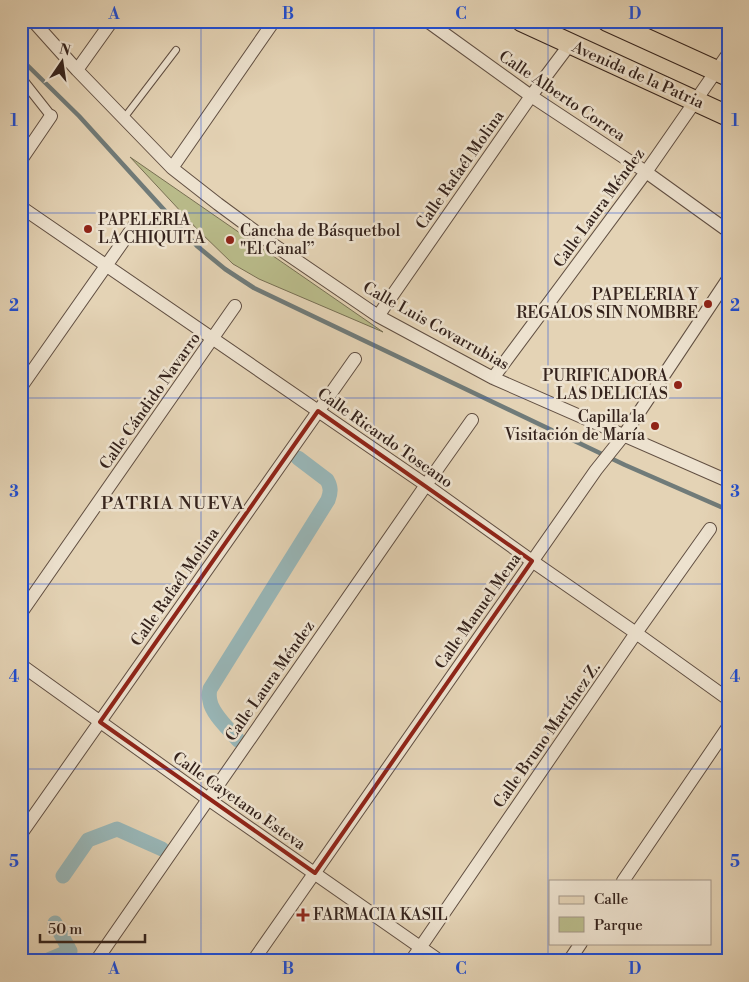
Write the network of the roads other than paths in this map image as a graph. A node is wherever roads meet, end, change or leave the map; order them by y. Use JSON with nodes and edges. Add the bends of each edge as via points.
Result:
{"nodes":[{"id":1,"x":32,"y":21,"type":"edge"},
{"id":2,"x":112,"y":21,"type":"edge"},
{"id":3,"x":274,"y":21,"type":"edge"},
{"id":4,"x":427,"y":21,"type":"edge"},
{"id":5,"x":521,"y":21,"type":"edge"},
{"id":6,"x":607,"y":21,"type":"edge"},
{"id":7,"x":444,"y":26,"type":"edge"},
{"id":8,"x":570,"y":44,"type":"junction"},
{"id":9,"x":176,"y":50,"type":"dead end"},
{"id":10,"x":724,"y":67,"type":"edge"},
{"id":11,"x":77,"y":70,"type":"junction"},
{"id":12,"x":21,"y":78,"type":"edge"},
{"id":13,"x":531,"y":96,"type":"junction"},
{"id":14,"x":695,"y":101,"type":"junction"},
{"id":15,"x":51,"y":116,"type":"joint"},
{"id":16,"x":728,"y":116,"type":"edge"},
{"id":17,"x":124,"y":118,"type":"junction"},
{"id":18,"x":21,"y":160,"type":"edge"},
{"id":19,"x":172,"y":168,"type":"junction"},
{"id":20,"x":646,"y":172,"type":"junction"},
{"id":21,"x":21,"y":207,"type":"edge"},
{"id":22,"x":134,"y":226,"type":"dead end"},
{"id":23,"x":728,"y":230,"type":"edge"},
{"id":24,"x":107,"y":266,"type":"junction"},
{"id":25,"x":728,"y":280,"type":"edge"},
{"id":26,"x":236,"y":306,"type":"dead end"},
{"id":27,"x":378,"y":316,"type":"junction"},
{"id":28,"x":213,"y":339,"type":"junction"},
{"id":29,"x":355,"y":359,"type":"dead end"},
{"id":30,"x":493,"y":378,"type":"junction"},
{"id":31,"x":21,"y":388,"type":"edge"},
{"id":32,"x":318,"y":411,"type":"junction"},
{"id":33,"x":472,"y":420,"type":"dead end"},
{"id":34,"x":622,"y":437,"type":"junction"},
{"id":35,"x":728,"y":481,"type":"edge"},
{"id":36,"x":426,"y":485,"type":"junction"},
{"id":37,"x":710,"y":528,"type":"dead end"},
{"id":38,"x":532,"y":561,"type":"junction"},
{"id":39,"x":21,"y":613,"type":"edge"},
{"id":40,"x":636,"y":633,"type":"junction"},
{"id":41,"x":21,"y":665,"type":"edge"},
{"id":42,"x":728,"y":699,"type":"edge"},
{"id":43,"x":100,"y":722,"type":"junction"},
{"id":44,"x":728,"y":727,"type":"edge"},
{"id":45,"x":208,"y":799,"type":"junction"},
{"id":46,"x":21,"y":834,"type":"edge"},
{"id":47,"x":314,"y":873,"type":"junction"},
{"id":48,"x":624,"y":880,"type":"edge"},
{"id":49,"x":579,"y":944,"type":"edge"},
{"id":50,"x":420,"y":947,"type":"junction"},
{"id":51,"x":96,"y":961,"type":"edge"},
{"id":52,"x":254,"y":961,"type":"edge"},
{"id":53,"x":411,"y":961,"type":"edge"},
{"id":54,"x":440,"y":961,"type":"edge"},
{"id":55,"x":569,"y":961,"type":"edge"}],
"edges":[{"from":1,"to":11,"type":"street","name":"Calle Luis Covarrubias"},
{"from":2,"to":11,"type":"street"},
{"from":3,"to":19,"type":"street"},
{"from":4,"to":7,"type":"street","name":"Calle Alberto Correa"},
{"from":5,"to":8,"type":"main road","name":"Avenida de la Patria"},
{"from":6,"to":10,"type":"main road"},
{"from":7,"to":13,"type":"street","name":"Calle Alberto Correa"},
{"from":8,"to":13,"type":"street","name":"Calle Rafaél Molina"},
{"from":8,"to":14,"type":"main road","name":"Avenida de la Patria"},
{"from":9,"to":17,"type":"lane"},
{"from":10,"to":14,"type":"street","name":"Calle Laura Méndez"},
{"from":11,"to":17,"type":"street","name":"Calle Luis Covarrubias"},
{"from":12,"to":15,"type":"street"},
{"from":13,"to":20,"type":"street","name":"Calle Alberto Correa"},
{"from":13,"to":27,"type":"street","name":"Calle Rafaél Molina"},
{"from":14,"to":16,"type":"main road","name":"Avenida de la Patria"},
{"from":14,"to":20,"type":"street","name":"Calle Laura Méndez"},
{"from":15,"to":18,"type":"street"},
{"from":17,"to":19,"type":"street","name":"Calle Luis Covarrubias"},
{"from":19,"to":27,"type":"street","name":"Calle Luis Covarrubias","via":[[271,243]]},
{"from":20,"to":23,"type":"street","name":"Calle Alberto Correa"},
{"from":20,"to":30,"type":"street","name":"Calle Laura Méndez"},
{"from":21,"to":24,"type":"street","name":"Calle Ricardo Toscano"},
{"from":22,"to":24,"type":"street"},
{"from":24,"to":28,"type":"street","name":"Calle Ricardo Toscano"},
{"from":24,"to":31,"type":"street"},
{"from":25,"to":34,"type":"street","name":"Calle Manuel Mena"},
{"from":26,"to":28,"type":"street","name":"Calle Cándido Navarro"},
{"from":27,"to":30,"type":"street","name":"Calle Luis Covarrubias"},
{"from":28,"to":32,"type":"street","name":"Calle Ricardo Toscano"},
{"from":28,"to":39,"type":"street","name":"Calle Cándido Navarro"},
{"from":29,"to":32,"type":"street","name":"Calle Rafaél Molina"},
{"from":30,"to":34,"type":"street","name":"Calle Luis Covarrubias"},
{"from":32,"to":36,"type":"street","name":"Calle Ricardo Toscano"},
{"from":32,"to":43,"type":"street","name":"Calle Rafaél Molina"},
{"from":33,"to":36,"type":"street","name":"Calle Laura Méndez"},
{"from":34,"to":35,"type":"street","name":"Calle Luis Covarrubias"},
{"from":34,"to":38,"type":"street","name":"Calle Manuel Mena"},
{"from":36,"to":38,"type":"street","name":"Calle Ricardo Toscano"},
{"from":36,"to":45,"type":"street","name":"Calle Laura Méndez"},
{"from":37,"to":40,"type":"street","name":"Calle Bruno Martínez Z."},
{"from":38,"to":40,"type":"street","name":"Calle Ricardo Toscano"},
{"from":38,"to":47,"type":"street","name":"Calle Manuel Mena"},
{"from":40,"to":42,"type":"street","name":"Calle Ricardo Toscano"},
{"from":40,"to":50,"type":"street","name":"Calle Bruno Martínez Z."},
{"from":41,"to":43,"type":"street","name":"Calle Cayetano Esteva"},
{"from":43,"to":45,"type":"street","name":"Calle Cayetano Esteva"},
{"from":43,"to":46,"type":"street","name":"Calle Rafaél Molina"},
{"from":44,"to":48,"type":"street"},
{"from":45,"to":47,"type":"street","name":"Calle Cayetano Esteva"},
{"from":45,"to":51,"type":"street","name":"Calle Laura Méndez"},
{"from":47,"to":50,"type":"street","name":"Calle Cayetano Esteva"},
{"from":47,"to":52,"type":"street","name":"Calle Manuel Mena"},
{"from":49,"to":55,"type":"street"},
{"from":50,"to":53,"type":"street","name":"Calle Bruno Martínez Z."},
{"from":50,"to":54,"type":"street","name":"Calle Cayetano Esteva"}]}
